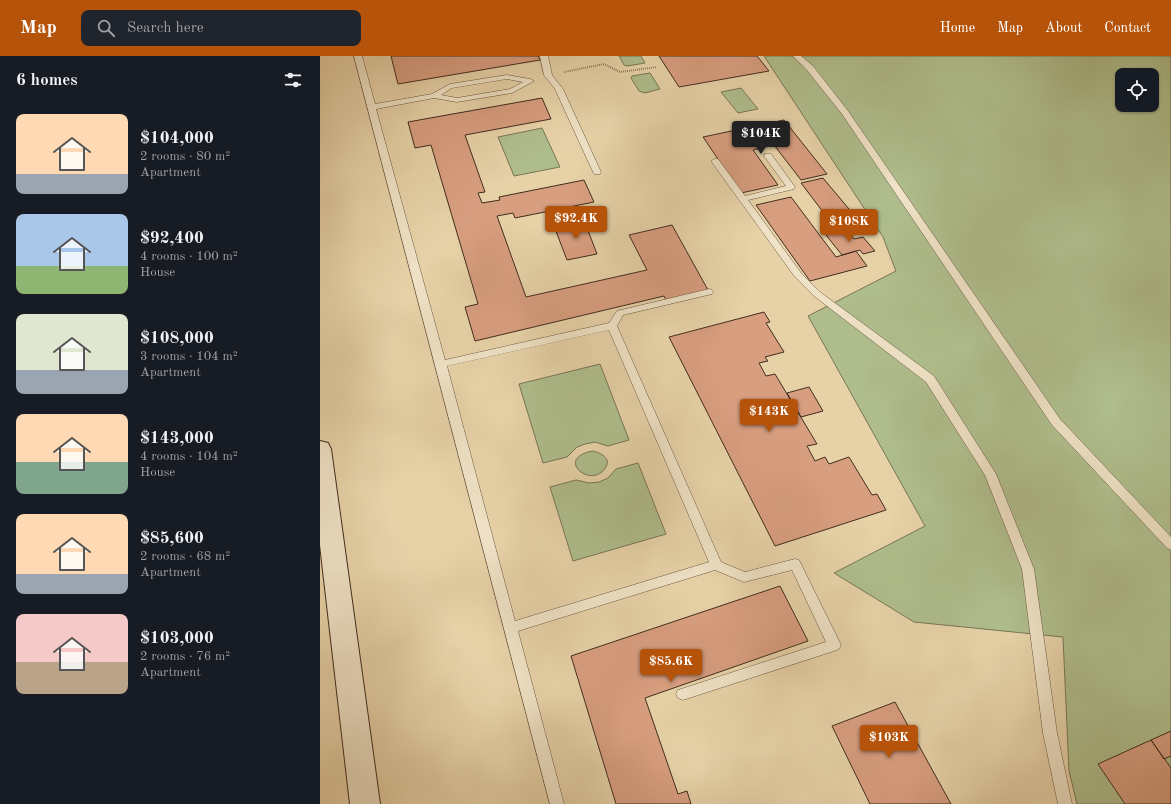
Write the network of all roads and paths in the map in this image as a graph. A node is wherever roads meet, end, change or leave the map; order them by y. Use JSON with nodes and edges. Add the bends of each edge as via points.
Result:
{"nodes":[{"id":1,"x":358,"y":56,"type":"edge"},
{"id":2,"x":544,"y":56,"type":"edge"},
{"id":3,"x":797,"y":56,"type":"edge"},
{"id":4,"x":657,"y":67,"type":"dead end"},
{"id":5,"x":539,"y":78,"type":"junction"},
{"id":6,"x":434,"y":96,"type":"junction"},
{"id":7,"x":372,"y":107,"type":"junction"},
{"id":8,"x":768,"y":156,"type":"dead end"},
{"id":9,"x":715,"y":161,"type":"dead end"},
{"id":10,"x":597,"y":172,"type":"dead end"},
{"id":11,"x":743,"y":198,"type":"junction"},
{"id":12,"x":709,"y":292,"type":"dead end"},
{"id":13,"x":612,"y":326,"type":"junction"},
{"id":14,"x":441,"y":364,"type":"junction"},
{"id":15,"x":320,"y":449,"type":"edge"},
{"id":16,"x":1171,"y":545,"type":"edge"},
{"id":17,"x":716,"y":565,"type":"junction"},
{"id":18,"x":511,"y":628,"type":"junction"},
{"id":19,"x":683,"y":694,"type":"dead end"},
{"id":20,"x":365,"y":804,"type":"edge"},
{"id":21,"x":557,"y":804,"type":"edge"},
{"id":22,"x":1065,"y":804,"type":"edge"}],
"edges":[{"from":1,"to":7,"type":"lane"},
{"from":2,"to":5,"type":"lane"},
{"from":3,"to":16,"type":"lane","via":[[810,68],[845,112],[1056,422]]},
{"from":4,"to":5,"type":"path","via":[[620,72],[604,64]]},
{"from":5,"to":6,"type":"lane","via":[[507,76],[450,86]]},
{"from":5,"to":6,"type":"lane","via":[[512,91],[456,100]]},
{"from":5,"to":10,"type":"lane","via":[[559,90]]},
{"from":6,"to":7,"type":"lane"},
{"from":7,"to":14,"type":"lane"},
{"from":8,"to":11,"type":"lane","via":[[791,187]]},
{"from":9,"to":11,"type":"lane"},
{"from":11,"to":22,"type":"lane","via":[[798,275],[930,379],[990,474],[1028,569],[1050,733]]},
{"from":12,"to":13,"type":"lane","via":[[620,313]]},
{"from":13,"to":14,"type":"lane"},
{"from":13,"to":17,"type":"lane"},
{"from":14,"to":18,"type":"lane"},
{"from":15,"to":20,"type":"main road"},
{"from":17,"to":18,"type":"lane"},
{"from":17,"to":19,"type":"lane","via":[[744,577],[795,564],[834,645]]},
{"from":18,"to":21,"type":"lane"}]}
